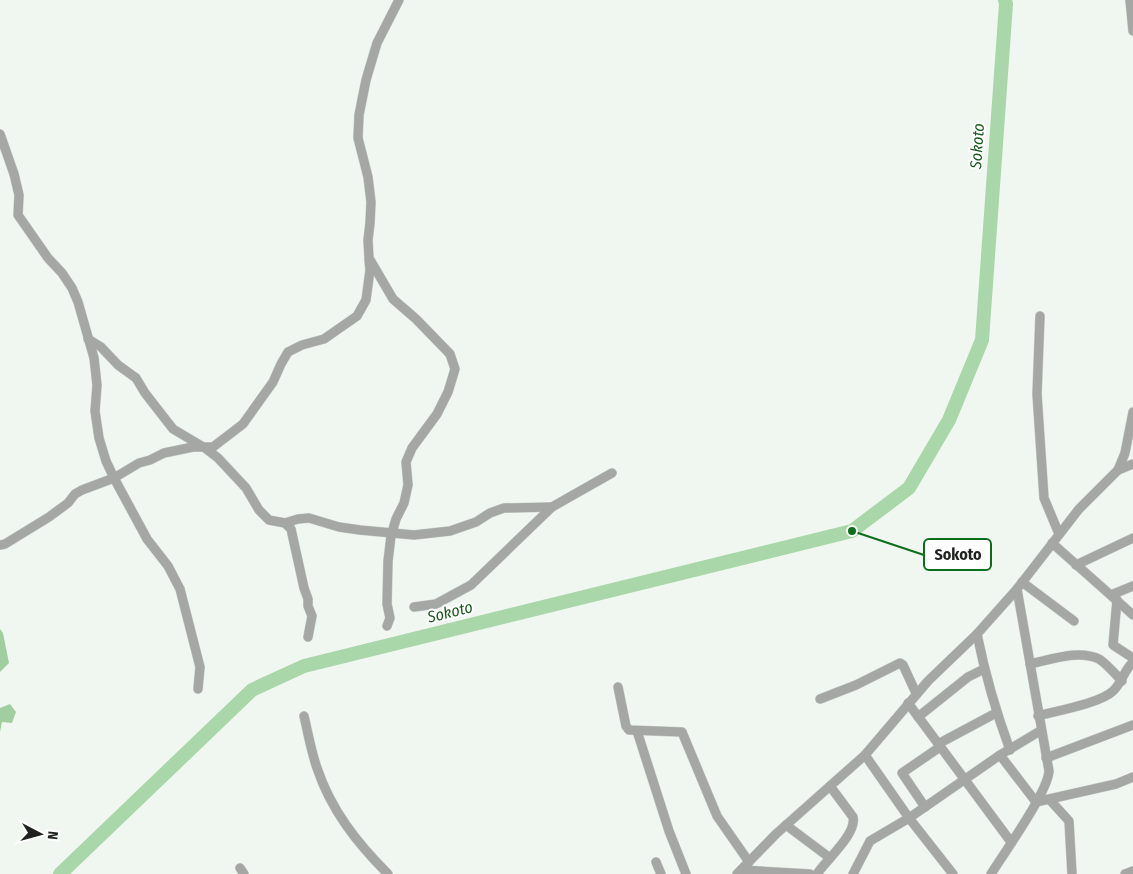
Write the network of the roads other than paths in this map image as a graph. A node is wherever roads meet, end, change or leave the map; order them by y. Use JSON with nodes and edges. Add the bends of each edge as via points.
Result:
{"nodes":[{"id":1,"x":398,"y":0,"type":"edge"},
{"id":2,"x":1130,"y":0,"type":"edge"},
{"id":3,"x":1133,"y":30,"type":"edge"},
{"id":4,"x":0,"y":134,"type":"edge"},
{"id":5,"x":369,"y":258,"type":"junction"},
{"id":6,"x":1040,"y":316,"type":"dead end"},
{"id":7,"x":88,"y":339,"type":"junction"},
{"id":8,"x":1133,"y":412,"type":"edge"},
{"id":9,"x":205,"y":448,"type":"junction"},
{"id":10,"x":1133,"y":464,"type":"edge"},
{"id":11,"x":1118,"y":470,"type":"junction"},
{"id":12,"x":612,"y":473,"type":"dead end"},
{"id":13,"x":114,"y":478,"type":"junction"},
{"id":14,"x":552,"y":506,"type":"junction"},
{"id":15,"x":285,"y":523,"type":"junction"},
{"id":16,"x":392,"y":532,"type":"junction"},
{"id":17,"x":1059,"y":534,"type":"junction"},
{"id":18,"x":1133,"y":538,"type":"edge"},
{"id":19,"x":1052,"y":543,"type":"junction"},
{"id":20,"x":0,"y":546,"type":"edge"},
{"id":21,"x":1076,"y":565,"type":"junction"},
{"id":22,"x":1020,"y":585,"type":"junction"},
{"id":23,"x":1133,"y":586,"type":"edge"},
{"id":24,"x":1114,"y":598,"type":"junction"},
{"id":25,"x":414,"y":607,"type":"dead end"},
{"id":26,"x":1133,"y":615,"type":"edge"},
{"id":27,"x":1074,"y":621,"type":"dead end"},
{"id":28,"x":387,"y":626,"type":"dead end"},
{"id":29,"x":977,"y":634,"type":"junction"},
{"id":30,"x":308,"y":637,"type":"dead end"},
{"id":31,"x":1133,"y":658,"type":"edge"},
{"id":32,"x":1133,"y":662,"type":"edge"},
{"id":33,"x":1030,"y":664,"type":"junction"},
{"id":34,"x":984,"y":669,"type":"junction"},
{"id":35,"x":1122,"y":681,"type":"junction"},
{"id":36,"x":618,"y":687,"type":"dead end"},
{"id":37,"x":198,"y":689,"type":"dead end"},
{"id":38,"x":916,"y":693,"type":"junction"},
{"id":39,"x":820,"y":699,"type":"dead end"},
{"id":40,"x":908,"y":702,"type":"junction"},
{"id":41,"x":996,"y":713,"type":"junction"},
{"id":42,"x":304,"y":716,"type":"dead end"},
{"id":43,"x":1038,"y":716,"type":"junction"},
{"id":44,"x":918,"y":717,"type":"junction"},
{"id":45,"x":1133,"y":725,"type":"edge"},
{"id":46,"x":637,"y":731,"type":"junction"},
{"id":47,"x":1040,"y":731,"type":"junction"},
{"id":48,"x":939,"y":745,"type":"junction"},
{"id":49,"x":1010,"y":750,"type":"junction"},
{"id":50,"x":865,"y":755,"type":"junction"},
{"id":51,"x":1000,"y":755,"type":"junction"},
{"id":52,"x":1046,"y":758,"type":"junction"},
{"id":53,"x":1133,"y":777,"type":"edge"},
{"id":54,"x":964,"y":780,"type":"junction"},
{"id":55,"x":830,"y":786,"type":"junction"},
{"id":56,"x":1049,"y":799,"type":"junction"},
{"id":57,"x":1036,"y":802,"type":"junction"},
{"id":58,"x":925,"y":807,"type":"junction"},
{"id":59,"x":909,"y":818,"type":"junction"},
{"id":60,"x":786,"y":825,"type":"junction"},
{"id":61,"x":1011,"y":842,"type":"junction"},
{"id":62,"x":830,"y":858,"type":"junction"},
{"id":63,"x":656,"y":862,"type":"dead end"},
{"id":64,"x":749,"y":862,"type":"junction"},
{"id":65,"x":1133,"y":871,"type":"edge"},
{"id":66,"x":739,"y":872,"type":"edge"},
{"id":67,"x":388,"y":874,"type":"edge"},
{"id":68,"x":661,"y":874,"type":"edge"},
{"id":69,"x":686,"y":874,"type":"edge"},
{"id":70,"x":810,"y":874,"type":"edge"},
{"id":71,"x":817,"y":874,"type":"edge"},
{"id":72,"x":853,"y":874,"type":"edge"},
{"id":73,"x":953,"y":874,"type":"edge"},
{"id":74,"x":991,"y":874,"type":"edge"},
{"id":75,"x":1072,"y":874,"type":"edge"},
{"id":76,"x":1125,"y":874,"type":"edge"}],
"edges":[{"from":1,"to":5,"type":"street","via":[[377,43],[359,115],[358,138],[371,202]]},
{"from":2,"to":3,"type":"street"},
{"from":4,"to":7,"type":"street","via":[[19,195],[18,215],[72,288]]},
{"from":5,"to":9,"type":"street","via":[[366,300],[357,316],[324,339],[288,352],[250,416],[213,446]]},
{"from":5,"to":16,"type":"street","via":[[393,299],[450,354],[455,369],[438,414],[412,448],[406,462],[408,485]]},
{"from":6,"to":17,"type":"street","via":[[1037,394],[1044,498]]},
{"from":7,"to":9,"type":"street","via":[[136,378],[173,429]]},
{"from":7,"to":13,"type":"street","via":[[97,385],[95,411],[99,438]]},
{"from":8,"to":11,"type":"street","via":[[1125,453]]},
{"from":9,"to":13,"type":"street","via":[[192,447],[164,453]]},
{"from":9,"to":15,"type":"street","via":[[246,488],[269,520]]},
{"from":10,"to":11,"type":"street"},
{"from":11,"to":17,"type":"street"},
{"from":12,"to":14,"type":"street"},
{"from":13,"to":20,"type":"street","via":[[75,494],[50,517]]},
{"from":13,"to":37,"type":"street","via":[[147,539],[180,588],[200,667]]},
{"from":14,"to":16,"type":"street","via":[[504,508],[450,530],[414,535]]},
{"from":14,"to":25,"type":"street","via":[[471,585],[436,604]]},
{"from":15,"to":16,"type":"street","via":[[309,518],[339,527]]},
{"from":15,"to":30,"type":"street","via":[[291,529],[312,616]]},
{"from":16,"to":28,"type":"street","via":[[387,580],[390,618]]},
{"from":17,"to":19,"type":"street"},
{"from":18,"to":21,"type":"street"},
{"from":19,"to":21,"type":"street"},
{"from":19,"to":22,"type":"street"},
{"from":21,"to":24,"type":"street"},
{"from":22,"to":27,"type":"street"},
{"from":22,"to":29,"type":"street"},
{"from":22,"to":33,"type":"street"},
{"from":23,"to":24,"type":"street"},
{"from":24,"to":26,"type":"street"},
{"from":24,"to":31,"type":"street","via":[[1113,645]]},
{"from":29,"to":34,"type":"street"},
{"from":29,"to":38,"type":"street"},
{"from":32,"to":35,"type":"street"},
{"from":33,"to":35,"type":"street","via":[[1073,655],[1085,656],[1099,659]]},
{"from":33,"to":43,"type":"street"},
{"from":34,"to":41,"type":"street"},
{"from":34,"to":44,"type":"street","via":[[968,677]]},
{"from":35,"to":43,"type":"street","via":[[1106,697]]},
{"from":36,"to":46,"type":"street","via":[[626,726]]},
{"from":38,"to":39,"type":"street","via":[[900,663]]},
{"from":38,"to":40,"type":"street"},
{"from":40,"to":44,"type":"street"},
{"from":40,"to":50,"type":"street"},
{"from":41,"to":48,"type":"street"},
{"from":41,"to":49,"type":"street"},
{"from":42,"to":67,"type":"street","via":[[317,768],[338,816],[368,855]]},
{"from":43,"to":47,"type":"street"},
{"from":44,"to":48,"type":"street"},
{"from":45,"to":52,"type":"street"},
{"from":46,"to":64,"type":"street","via":[[682,732],[717,816]]},
{"from":46,"to":69,"type":"street"},
{"from":47,"to":49,"type":"street"},
{"from":47,"to":52,"type":"street"},
{"from":48,"to":54,"type":"street"},
{"from":48,"to":58,"type":"street","via":[[902,773]]},
{"from":49,"to":51,"type":"street"},
{"from":50,"to":55,"type":"street"},
{"from":50,"to":59,"type":"street"},
{"from":51,"to":54,"type":"street"},
{"from":51,"to":57,"type":"street"},
{"from":52,"to":57,"type":"street","via":[[1048,777]]},
{"from":53,"to":56,"type":"street"},
{"from":54,"to":58,"type":"street"},
{"from":54,"to":61,"type":"street"},
{"from":55,"to":60,"type":"street"},
{"from":55,"to":62,"type":"street","via":[[854,819],[848,835]]},
{"from":56,"to":57,"type":"street"},
{"from":56,"to":75,"type":"street","via":[[1069,821]]},
{"from":57,"to":61,"type":"street"},
{"from":58,"to":59,"type":"street"},
{"from":59,"to":72,"type":"street","via":[[870,841]]},
{"from":59,"to":73,"type":"street"},
{"from":60,"to":62,"type":"street"},
{"from":60,"to":64,"type":"street"},
{"from":61,"to":74,"type":"street"},
{"from":62,"to":71,"type":"street"},
{"from":63,"to":68,"type":"street"},
{"from":64,"to":66,"type":"street"},
{"from":65,"to":76,"type":"street"},
{"from":66,"to":70,"type":"street"}]}
